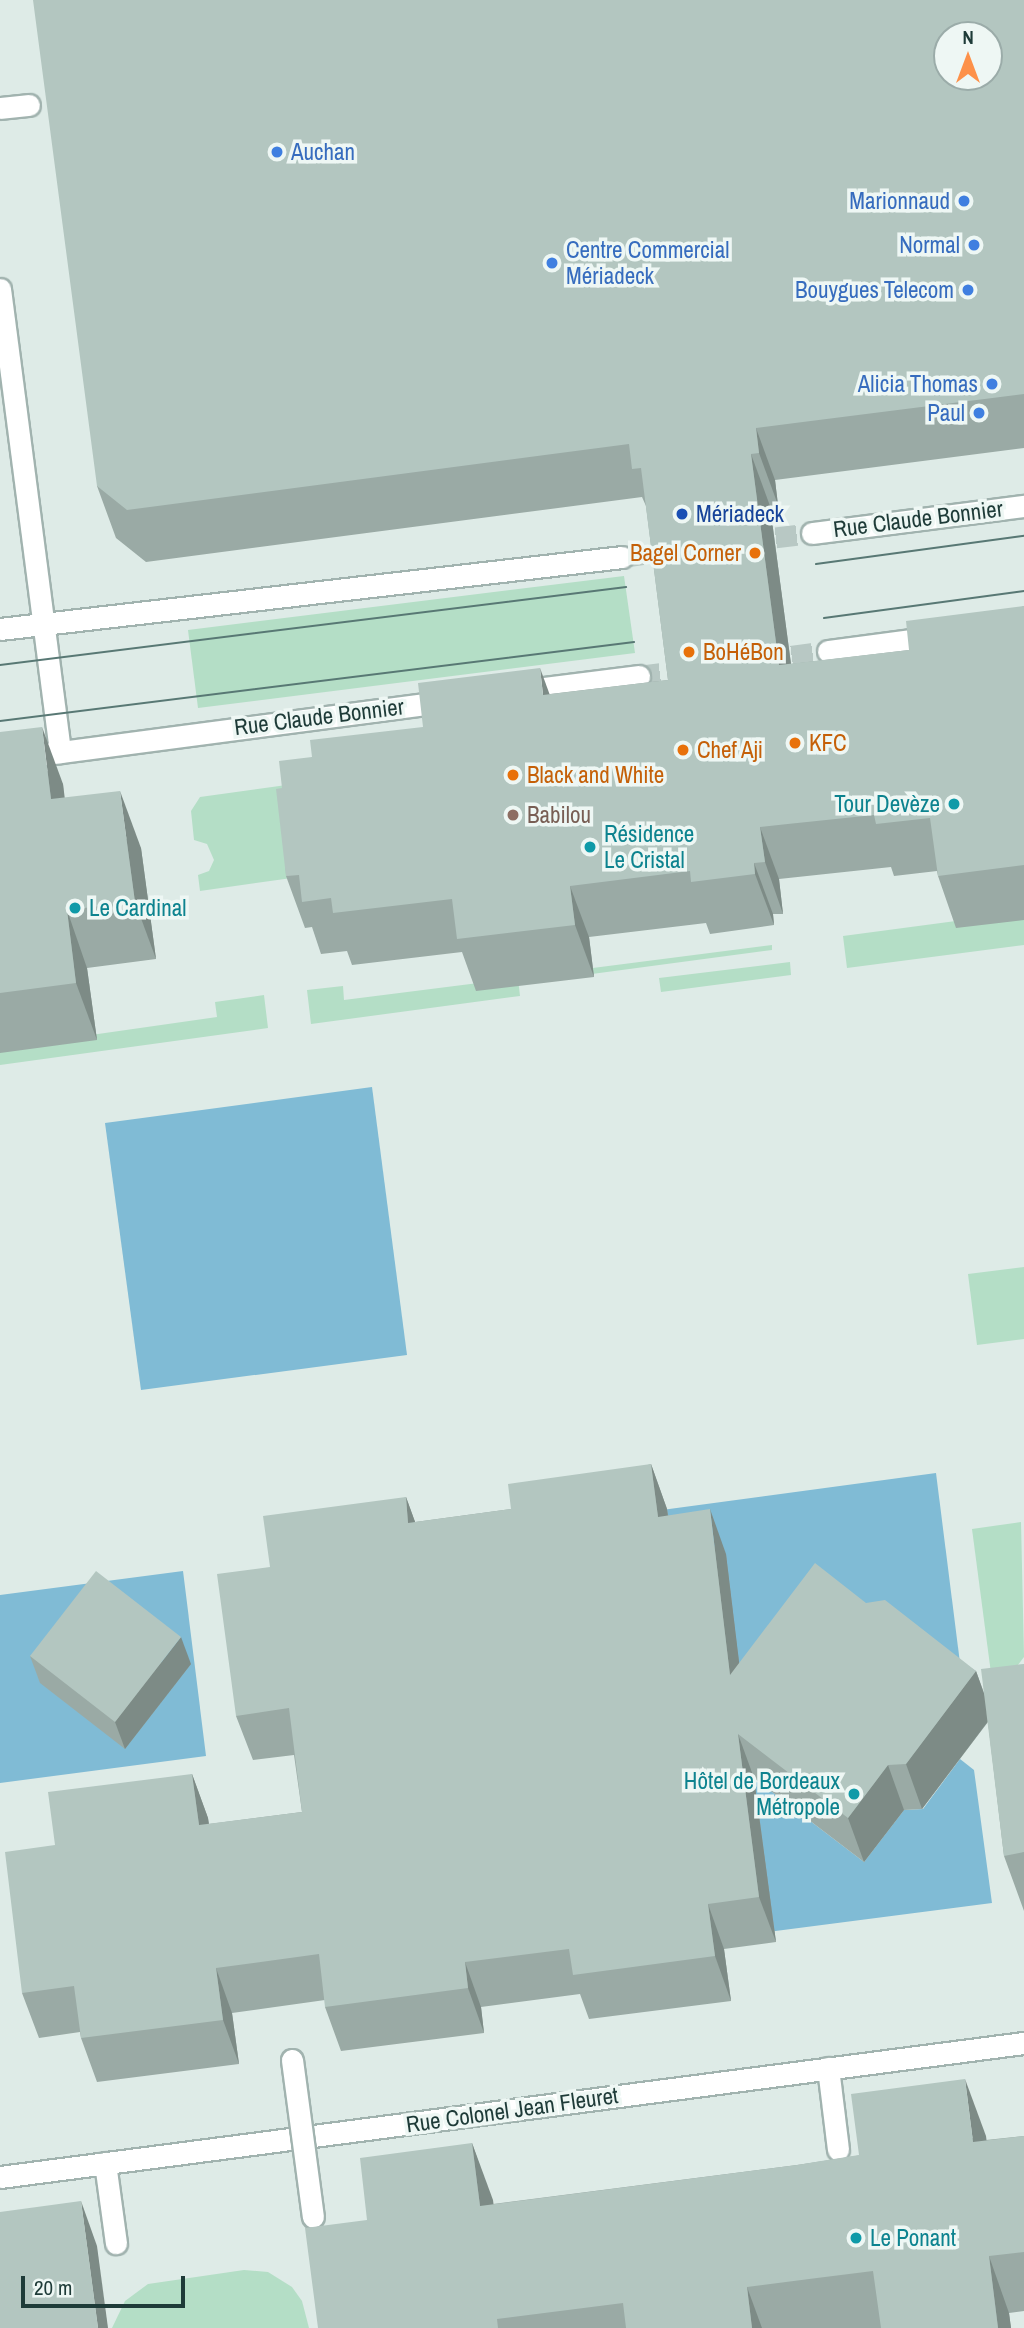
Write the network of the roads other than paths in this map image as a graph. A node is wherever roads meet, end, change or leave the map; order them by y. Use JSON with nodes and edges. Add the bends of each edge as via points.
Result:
{"nodes":[{"id":1,"x":29,"y":105,"type":"dead end"},
{"id":2,"x":0,"y":108,"type":"edge"},
{"id":3,"x":0,"y":289,"type":"edge"},
{"id":4,"x":1024,"y":506,"type":"edge"},
{"id":5,"x":812,"y":533,"type":"tunnel mouth"},
{"id":6,"x":622,"y":556,"type":"tunnel mouth"},
{"id":7,"x":45,"y":623,"type":"junction"},
{"id":8,"x":0,"y":629,"type":"edge"},
{"id":9,"x":958,"y":634,"type":"edge"},
{"id":10,"x":828,"y":651,"type":"tunnel mouth"},
{"id":11,"x":639,"y":676,"type":"tunnel mouth"},
{"id":12,"x":504,"y":693,"type":"edge"},
{"id":13,"x":477,"y":697,"type":"edge"},
{"id":14,"x":60,"y":752,"type":"junction"},
{"id":15,"x":0,"y":760,"type":"edge"},
{"id":16,"x":1024,"y":2043,"type":"edge"},
{"id":17,"x":292,"y":2060,"type":"dead end"},
{"id":18,"x":828,"y":2068,"type":"junction"},
{"id":19,"x":838,"y":2150,"type":"dead end"},
{"id":20,"x":105,"y":2163,"type":"junction"},
{"id":21,"x":0,"y":2177,"type":"edge"},
{"id":22,"x":313,"y":2217,"type":"dead end"},
{"id":23,"x":116,"y":2243,"type":"dead end"}],
"edges":[{"from":1,"to":2,"type":"street"},
{"from":3,"to":7,"type":"street"},
{"from":4,"to":5,"type":"street","name":"Rue Claude Bonnier"},
{"from":6,"to":7,"type":"street"},
{"from":7,"to":8,"type":"street"},
{"from":7,"to":14,"type":"street"},
{"from":9,"to":10,"type":"street"},
{"from":11,"to":12,"type":"street"},
{"from":13,"to":14,"type":"street","name":"Rue Claude Bonnier"},
{"from":14,"to":15,"type":"street","name":"Rue Claude Bonnier"},
{"from":16,"to":18,"type":"street","name":"Rue Colonel Jean Fleuret"},
{"from":17,"to":22,"type":"street","bridge":true},
{"from":18,"to":19,"type":"street"},
{"from":18,"to":20,"type":"street","name":"Rue Colonel Jean Fleuret"},
{"from":20,"to":21,"type":"street","name":"Rue Colonel Jean Fleuret"},
{"from":20,"to":23,"type":"street"}]}
